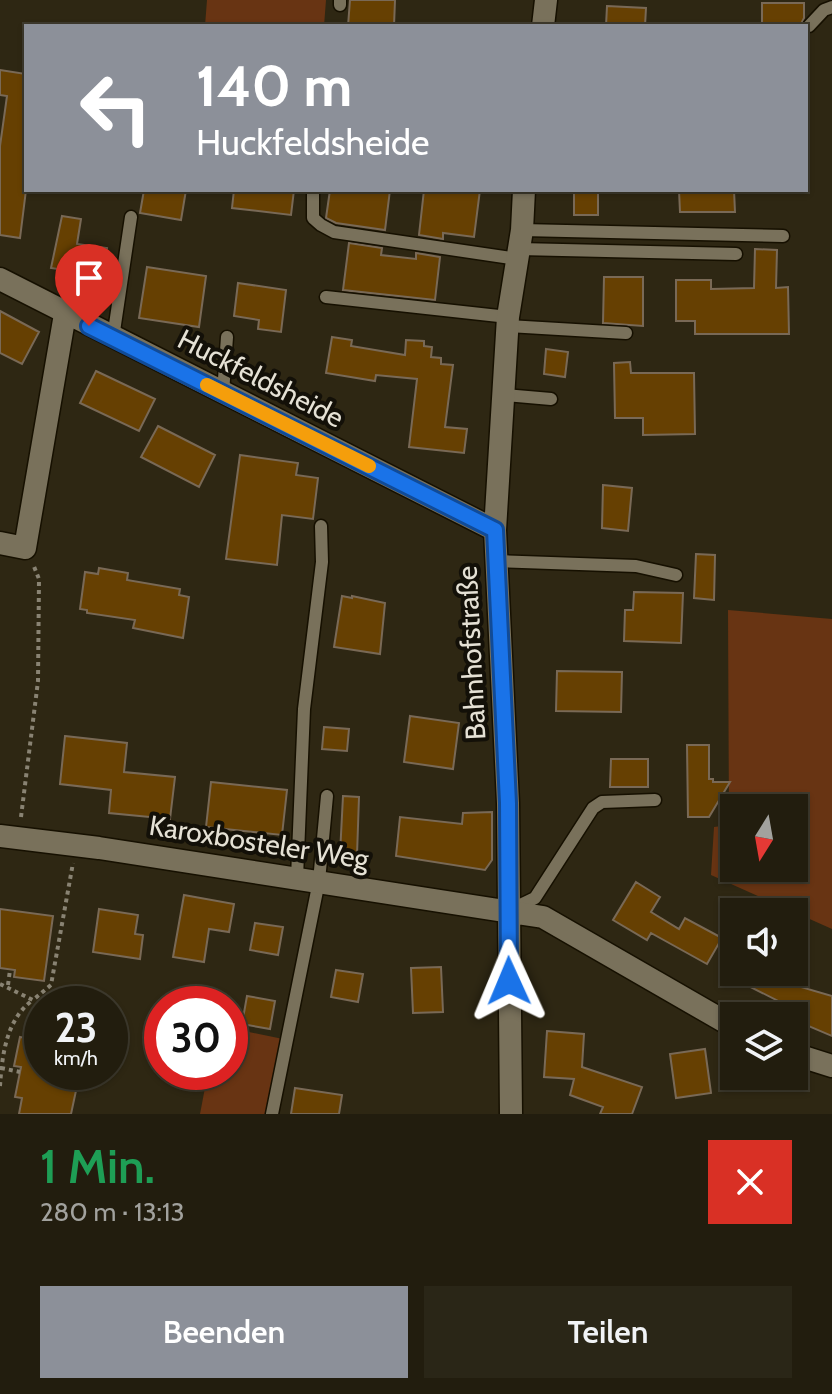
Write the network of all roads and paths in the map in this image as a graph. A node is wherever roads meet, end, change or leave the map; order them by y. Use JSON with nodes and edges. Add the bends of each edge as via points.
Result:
{"nodes":[{"id":1,"x":546,"y":0,"type":"edge"},
{"id":2,"x":832,"y":7,"type":"edge"},
{"id":3,"x":543,"y":24,"type":"edge"},
{"id":4,"x":809,"y":26,"type":"dead end"},
{"id":5,"x":313,"y":192,"type":"edge"},
{"id":6,"x":524,"y":192,"type":"edge"},
{"id":7,"x":131,"y":217,"type":"dead end"},
{"id":8,"x":783,"y":236,"type":"dead end"},
{"id":9,"x":520,"y":246,"type":"junction"},
{"id":10,"x":736,"y":254,"type":"dead end"},
{"id":11,"x":0,"y":279,"type":"edge"},
{"id":12,"x":326,"y":297,"type":"dead end"},
{"id":13,"x":65,"y":314,"type":"junction"},
{"id":14,"x":508,"y":321,"type":"junction"},
{"id":15,"x":626,"y":333,"type":"dead end"},
{"id":16,"x":227,"y":337,"type":"dead end"},
{"id":17,"x":113,"y":338,"type":"junction"},
{"id":18,"x":223,"y":393,"type":"junction"},
{"id":19,"x":504,"y":395,"type":"junction"},
{"id":20,"x":551,"y":399,"type":"dead end"},
{"id":21,"x":321,"y":526,"type":"dead end"},
{"id":22,"x":495,"y":530,"type":"junction"},
{"id":23,"x":0,"y":543,"type":"edge"},
{"id":24,"x":25,"y":548,"type":"junction"},
{"id":25,"x":497,"y":561,"type":"junction"},
{"id":26,"x":676,"y":575,"type":"dead end"},
{"id":27,"x":327,"y":796,"type":"dead end"},
{"id":28,"x":655,"y":800,"type":"dead end"},
{"id":29,"x":9,"y":837,"type":"edge"},
{"id":30,"x":77,"y":845,"type":"junction"},
{"id":31,"x":308,"y":879,"type":"junction"},
{"id":32,"x":507,"y":911,"type":"junction"},
{"id":33,"x":10,"y":970,"type":"dead end"},
{"id":34,"x":0,"y":984,"type":"edge"},
{"id":35,"x":8,"y":985,"type":"junction"},
{"id":36,"x":50,"y":986,"type":"edge"},
{"id":37,"x":24,"y":995,"type":"edge"},
{"id":38,"x":24,"y":1006,"type":"edge"},
{"id":39,"x":720,"y":1019,"type":"edge"},
{"id":40,"x":808,"y":1058,"type":"edge"},
{"id":41,"x":832,"y":1066,"type":"edge"},
{"id":42,"x":1,"y":1068,"type":"edge"},
{"id":43,"x":20,"y":1072,"type":"dead end"},
{"id":44,"x":0,"y":1086,"type":"edge"},
{"id":45,"x":272,"y":1114,"type":"edge"},
{"id":46,"x":511,"y":1114,"type":"edge"}],
"edges":[{"from":1,"to":3,"type":"street"},
{"from":2,"to":4,"type":"lane"},
{"from":5,"to":9,"type":"lane","via":[[313,218],[334,232]]},
{"from":6,"to":9,"type":"street","name":"Bahnhofstraße"},
{"from":7,"to":17,"type":"lane"},
{"from":8,"to":9,"type":"lane"},
{"from":9,"to":10,"type":"lane"},
{"from":9,"to":14,"type":"street","name":"Bahnhofstraße"},
{"from":11,"to":13,"type":"street","name":"Huckfeldsheide"},
{"from":12,"to":14,"type":"lane"},
{"from":13,"to":17,"type":"street","name":"Huckfeldsheide"},
{"from":13,"to":24,"type":"street"},
{"from":14,"to":15,"type":"lane"},
{"from":14,"to":19,"type":"street","name":"Bahnhofstraße"},
{"from":16,"to":18,"type":"lane"},
{"from":17,"to":18,"type":"street","name":"Huckfeldsheide"},
{"from":18,"to":22,"type":"street","name":"Huckfeldsheide"},
{"from":19,"to":20,"type":"lane"},
{"from":19,"to":22,"type":"street","name":"Bahnhofstraße"},
{"from":21,"to":31,"type":"lane","via":[[322,562],[304,709]]},
{"from":22,"to":25,"type":"street","name":"Bahnhofstraße"},
{"from":23,"to":24,"type":"street"},
{"from":24,"to":29,"type":"path","via":[[39,579],[38,681]]},
{"from":25,"to":26,"type":"lane","via":[[636,566]]},
{"from":25,"to":32,"type":"street","name":"Bahnhofstraße","via":[[508,803]]},
{"from":27,"to":31,"type":"lane"},
{"from":28,"to":32,"type":"lane","via":[[602,802],[593,808],[535,898]]},
{"from":29,"to":30,"type":"street","name":"Karoxbosteler Weg"},
{"from":30,"to":31,"type":"street","name":"Karoxbosteler Weg"},
{"from":30,"to":36,"type":"path"},
{"from":31,"to":32,"type":"street","name":"Karoxbosteler Weg"},
{"from":31,"to":45,"type":"lane"},
{"from":32,"to":39,"type":"street","name":"Karoxbosteler Weg","via":[[543,917]]},
{"from":32,"to":46,"type":"street","name":"Bahnhofstraße"},
{"from":33,"to":35,"type":"path"},
{"from":34,"to":35,"type":"path"},
{"from":35,"to":37,"type":"path"},
{"from":38,"to":42,"type":"path","via":[[2,1048]]},
{"from":40,"to":41,"type":"street"},
{"from":42,"to":43,"type":"path"},
{"from":42,"to":44,"type":"path"}]}
